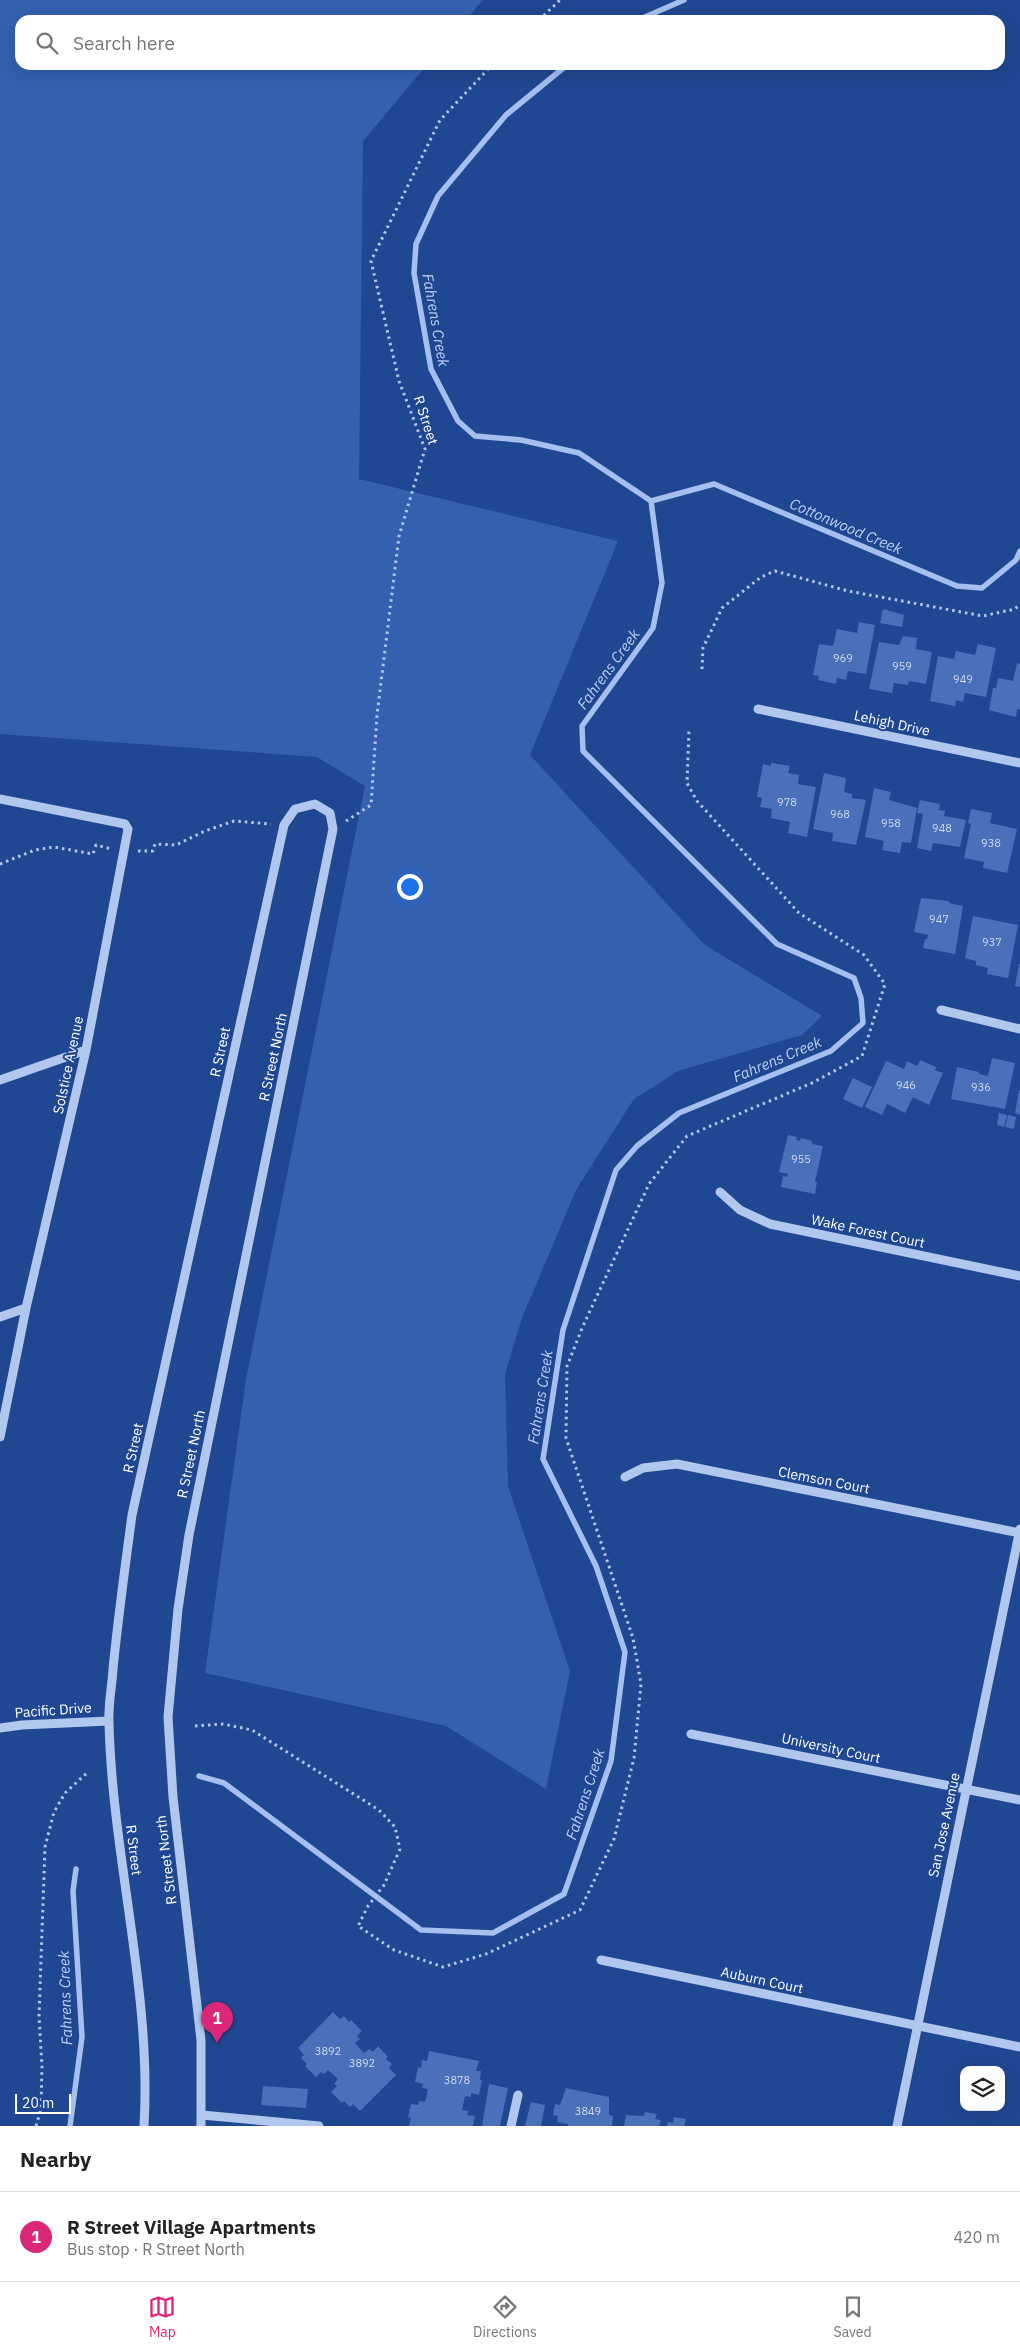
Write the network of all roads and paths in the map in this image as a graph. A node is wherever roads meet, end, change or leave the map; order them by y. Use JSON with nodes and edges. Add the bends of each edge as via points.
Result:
{"nodes":[{"id":1,"x":560,"y":0,"type":"edge"},
{"id":2,"x":544,"y":15,"type":"edge"},
{"id":3,"x":487,"y":70,"type":"edge"},
{"id":4,"x":1020,"y":604,"type":"edge"},
{"id":5,"x":702,"y":669,"type":"dead end"},
{"id":6,"x":758,"y":709,"type":"dead end"},
{"id":7,"x":689,"y":730,"type":"dead end"},
{"id":8,"x":1020,"y":763,"type":"edge"},
{"id":9,"x":0,"y":799,"type":"edge"},
{"id":10,"x":284,"y":825,"type":"junction"},
{"id":11,"x":333,"y":828,"type":"junction"},
{"id":12,"x":123,"y":855,"type":"junction"},
{"id":13,"x":0,"y":864,"type":"edge"},
{"id":14,"x":941,"y":1010,"type":"dead end"},
{"id":15,"x":1020,"y":1029,"type":"edge"},
{"id":16,"x":86,"y":1050,"type":"junction"},
{"id":17,"x":0,"y":1080,"type":"edge"},
{"id":18,"x":720,"y":1192,"type":"dead end"},
{"id":19,"x":1020,"y":1276,"type":"edge"},
{"id":20,"x":26,"y":1308,"type":"junction"},
{"id":21,"x":0,"y":1317,"type":"edge"},
{"id":22,"x":0,"y":1436,"type":"edge"},
{"id":23,"x":625,"y":1477,"type":"dead end"},
{"id":24,"x":1020,"y":1532,"type":"edge"},
{"id":25,"x":108,"y":1721,"type":"junction"},
{"id":26,"x":195,"y":1726,"type":"dead end"},
{"id":27,"x":0,"y":1728,"type":"edge"},
{"id":28,"x":691,"y":1734,"type":"dead end"},
{"id":29,"x":88,"y":1772,"type":"dead end"},
{"id":30,"x":966,"y":1790,"type":"junction"},
{"id":31,"x":1020,"y":1800,"type":"edge"},
{"id":32,"x":601,"y":1960,"type":"dead end"},
{"id":33,"x":916,"y":2027,"type":"junction"},
{"id":34,"x":1020,"y":2047,"type":"edge"},
{"id":35,"x":518,"y":2095,"type":"dead end"},
{"id":36,"x":202,"y":2115,"type":"junction"},
{"id":37,"x":36,"y":2126,"type":"edge"},
{"id":38,"x":144,"y":2126,"type":"edge"},
{"id":39,"x":201,"y":2126,"type":"edge"},
{"id":40,"x":319,"y":2126,"type":"edge"},
{"id":41,"x":511,"y":2126,"type":"edge"},
{"id":42,"x":897,"y":2126,"type":"edge"}],
"edges":[{"from":1,"to":2,"type":"path"},
{"from":3,"to":11,"type":"path","name":"R Street","via":[[440,120],[371,260],[399,380],[424,449],[399,536],[377,715],[371,805]]},
{"from":4,"to":5,"type":"path","via":[[1015,609],[983,616],[848,591],[775,571],[761,577],[722,608],[703,648]]},
{"from":6,"to":8,"type":"street","name":"Lehigh Drive"},
{"from":7,"to":26,"type":"path","via":[[686,783],[696,801],[799,913],[864,955],[885,984],[862,1056],[812,1083],[688,1136],[649,1184],[582,1326],[567,1366],[566,1438],[633,1638],[641,1684],[634,1758],[614,1839],[580,1910],[486,1954],[443,1967],[394,1950],[358,1926],[384,1885],[400,1849],[395,1827],[379,1810],[252,1730],[223,1724]]},
{"from":9,"to":12,"type":"street","name":"Solstice Avenue","via":[[125,824],[128,829]]},
{"from":10,"to":11,"type":"street","via":[[295,809],[314,804],[330,813]]},
{"from":10,"to":12,"type":"path","via":[[234,821],[176,845],[155,844],[153,851]]},
{"from":10,"to":25,"type":"street","name":"R Street","via":[[132,1515],[118,1609]]},
{"from":11,"to":36,"type":"street","name":"R Street North","via":[[191,1525],[178,1609],[168,1717],[172,1797],[201,2040]]},
{"from":12,"to":13,"type":"path","via":[[96,845],[93,854],[54,847],[35,850]]},
{"from":12,"to":16,"type":"street","name":"Solstice Avenue"},
{"from":14,"to":15,"type":"street"},
{"from":16,"to":17,"type":"street"},
{"from":16,"to":20,"type":"street","name":"Solstice Avenue"},
{"from":18,"to":19,"type":"street","name":"Wake Forest Court","via":[[740,1210],[770,1224]]},
{"from":20,"to":21,"type":"street"},
{"from":20,"to":22,"type":"street","name":"Solstice Avenue"},
{"from":23,"to":24,"type":"street","name":"Clemson Court","via":[[643,1468],[677,1464]]},
{"from":24,"to":30,"type":"street","name":"San Jose Avenue"},
{"from":25,"to":27,"type":"street","name":"Pacific Drive"},
{"from":25,"to":38,"type":"street","name":"R Street","via":[[116,1822],[141,2011],[146,2089]]},
{"from":28,"to":30,"type":"street","name":"University Court"},
{"from":29,"to":37,"type":"path","via":[[65,1793],[54,1812],[45,1847],[39,2016],[42,2074]]},
{"from":30,"to":31,"type":"street","name":"University Court"},
{"from":30,"to":33,"type":"street","name":"San Jose Avenue"},
{"from":32,"to":33,"type":"street","name":"Auburn Court"},
{"from":33,"to":34,"type":"street","name":"Auburn Court"},
{"from":33,"to":42,"type":"street","name":"San Jose Avenue"},
{"from":35,"to":41,"type":"street"},
{"from":36,"to":39,"type":"street","name":"R Street North"},
{"from":36,"to":40,"type":"street"}]}
